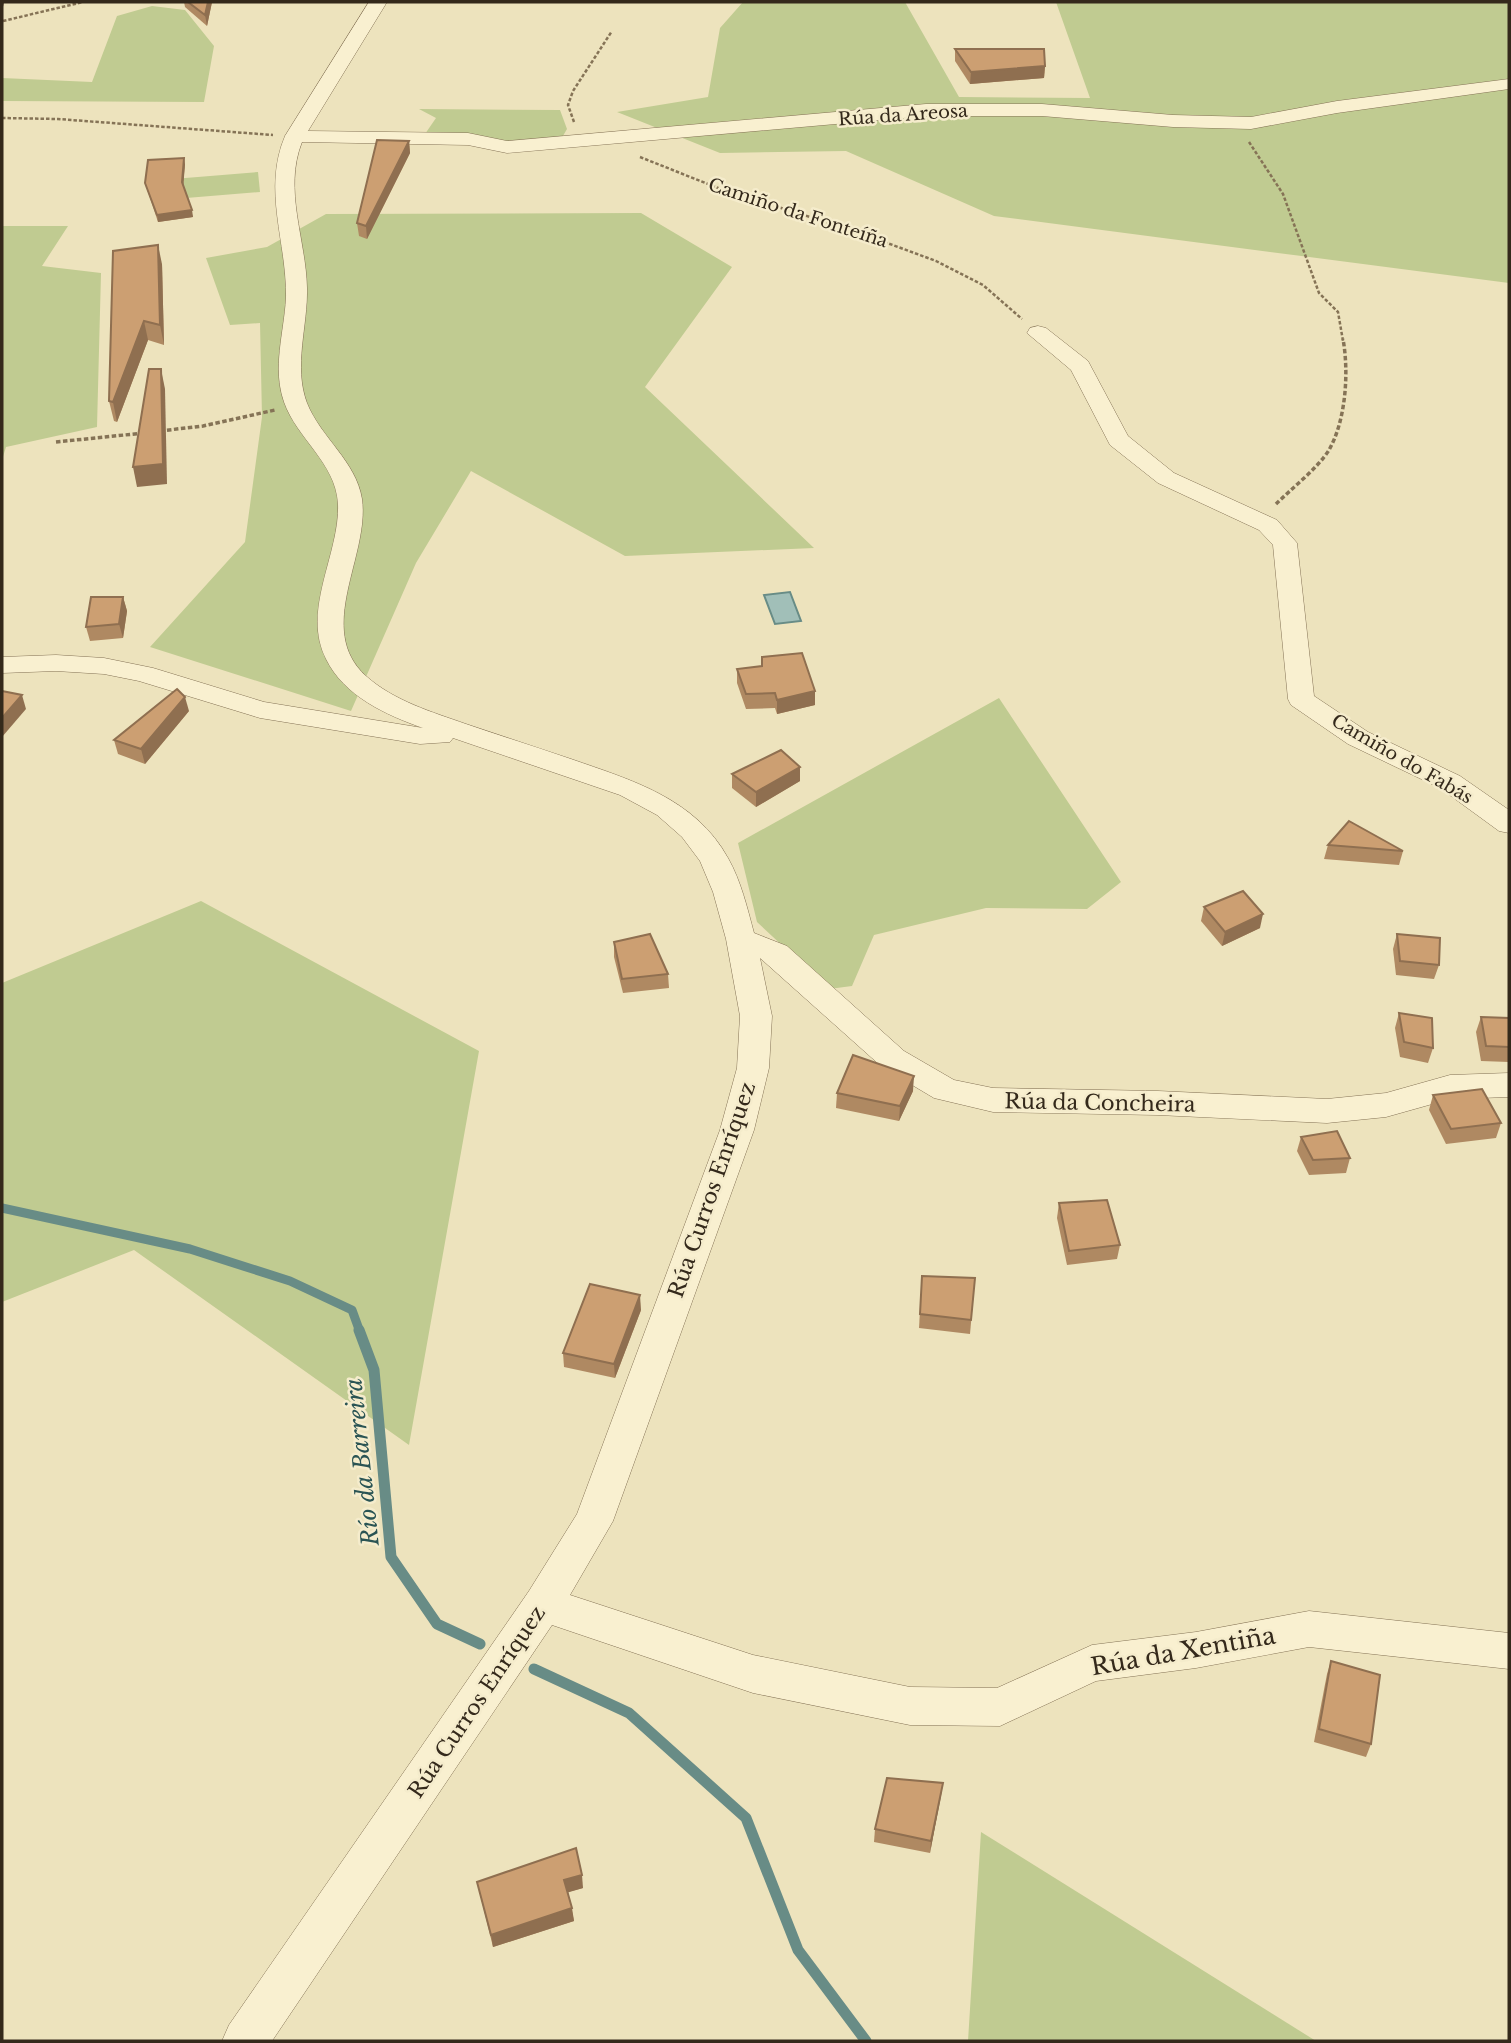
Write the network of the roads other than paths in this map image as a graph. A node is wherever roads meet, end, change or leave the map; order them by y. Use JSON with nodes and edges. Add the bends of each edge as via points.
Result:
{"nodes":[{"id":1,"x":378,"y":2,"type":"edge"},
{"id":2,"x":1509,"y":84,"type":"edge"},
{"id":3,"x":295,"y":136,"type":"junction"},
{"id":4,"x":1038,"y":333,"type":"road end"},
{"id":5,"x":2,"y":665,"type":"edge"},
{"id":6,"x":466,"y":734,"type":"junction"},
{"id":7,"x":1509,"y":824,"type":"edge"},
{"id":8,"x":741,"y":939,"type":"junction"},
{"id":9,"x":1509,"y":1085,"type":"edge"},
{"id":10,"x":543,"y":1604,"type":"junction"},
{"id":11,"x":1509,"y":1651,"type":"edge"},
{"id":12,"x":244,"y":2041,"type":"edge"}],
"edges":[{"from":1,"to":3,"type":"street","name":"Rúa Curros Enríquez"},
{"from":2,"to":3,"type":"street","name":"Rúa da Areosa","via":[[1251,123],[1042,110],[926,110],[507,148],[468,139]]},
{"from":3,"to":6,"type":"street","name":"Rúa Curros Enríquez","via":[[285,159],[284,182],[296,286],[289,379],[296,405],[342,472],[350,500],[349,531],[330,620],[335,650],[365,689],[398,708]]},
{"from":4,"to":7,"type":"street","name":"Camiño do Fabás","via":[[1080,366],[1118,440],[1166,478],[1268,524],[1285,543],[1301,699],[1358,738],[1450,782]]},
{"from":5,"to":6,"type":"street","via":[[104,666],[260,709],[420,736]]},
{"from":6,"to":8,"type":"street","name":"Rúa Curros Enríquez","via":[[630,789],[667,809],[692,830],[714,859]]},
{"from":8,"to":9,"type":"street","name":"Rúa da Concheira","via":[[776,953],[893,1059],[945,1090],[993,1100],[1326,1111],[1386,1105],[1450,1087]]},
{"from":8,"to":10,"type":"street","name":"Rúa Curros Enríquez","via":[[756,1016],[753,1068],[737,1130],[594,1521]]},
{"from":10,"to":11,"type":"street","name":"Rúa da Xentiña","via":[[753,1674],[910,1706],[1000,1707],[1092,1662],[1196,1650],[1309,1629]]},
{"from":10,"to":12,"type":"street","name":"Rúa Curros Enríquez"}]}
